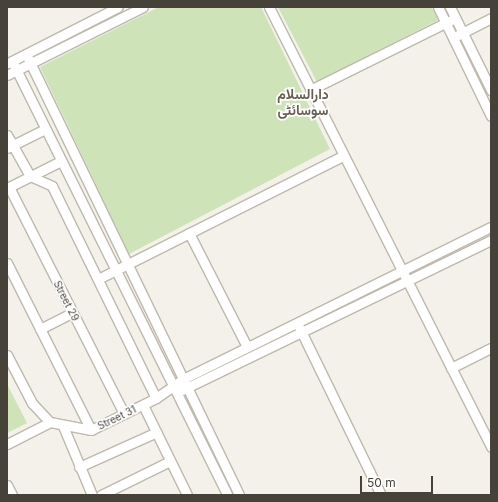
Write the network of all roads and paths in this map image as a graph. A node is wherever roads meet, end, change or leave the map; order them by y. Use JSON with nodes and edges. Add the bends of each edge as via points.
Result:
{"nodes":[{"id":1,"x":118,"y":7,"type":"edge"},
{"id":2,"x":143,"y":7,"type":"edge"},
{"id":3,"x":269,"y":7,"type":"edge"},
{"id":4,"x":438,"y":7,"type":"edge"},
{"id":5,"x":450,"y":7,"type":"edge"},
{"id":6,"x":455,"y":18,"type":"junction"},
{"id":7,"x":491,"y":18,"type":"edge"},
{"id":8,"x":446,"y":23,"type":"junction"},
{"id":9,"x":462,"y":33,"type":"junction"},
{"id":10,"x":453,"y":37,"type":"junction"},
{"id":11,"x":26,"y":54,"type":"junction"},
{"id":12,"x":10,"y":62,"type":"edge"},
{"id":13,"x":30,"y":63,"type":"junction"},
{"id":14,"x":17,"y":70,"type":"junction"},
{"id":15,"x":7,"y":75,"type":"edge"},
{"id":16,"x":310,"y":90,"type":"junction"},
{"id":17,"x":491,"y":90,"type":"edge"},
{"id":18,"x":491,"y":116,"type":"edge"},
{"id":19,"x":45,"y":129,"type":"junction"},
{"id":20,"x":7,"y":135,"type":"edge"},
{"id":21,"x":10,"y":147,"type":"edge"},
{"id":22,"x":343,"y":156,"type":"junction"},
{"id":23,"x":61,"y":161,"type":"junction"},
{"id":24,"x":30,"y":176,"type":"junction"},
{"id":25,"x":8,"y":187,"type":"edge"},
{"id":26,"x":491,"y":227,"type":"edge"},
{"id":27,"x":189,"y":233,"type":"junction"},
{"id":28,"x":491,"y":240,"type":"edge"},
{"id":29,"x":7,"y":263,"type":"edge"},
{"id":30,"x":126,"y":265,"type":"junction"},
{"id":31,"x":402,"y":270,"type":"junction"},
{"id":32,"x":116,"y":271,"type":"junction"},
{"id":33,"x":98,"y":279,"type":"junction"},
{"id":34,"x":406,"y":280,"type":"junction"},
{"id":35,"x":72,"y":313,"type":"junction"},
{"id":36,"x":296,"y":322,"type":"junction"},
{"id":37,"x":40,"y":329,"type":"junction"},
{"id":38,"x":301,"y":332,"type":"junction"},
{"id":39,"x":247,"y":347,"type":"junction"},
{"id":40,"x":491,"y":348,"type":"edge"},
{"id":41,"x":7,"y":355,"type":"edge"},
{"id":42,"x":451,"y":368,"type":"junction"},
{"id":43,"x":185,"y":383,"type":"junction"},
{"id":44,"x":174,"y":389,"type":"junction"},
{"id":45,"x":156,"y":398,"type":"junction"},
{"id":46,"x":143,"y":405,"type":"junction"},
{"id":47,"x":124,"y":414,"type":"junction"},
{"id":48,"x":50,"y":422,"type":"junction"},
{"id":49,"x":63,"y":426,"type":"junction"},
{"id":50,"x":91,"y":430,"type":"junction"},
{"id":51,"x":157,"y":432,"type":"junction"},
{"id":52,"x":7,"y":444,"type":"edge"},
{"id":53,"x":491,"y":447,"type":"edge"},
{"id":54,"x":170,"y":461,"type":"junction"},
{"id":55,"x":79,"y":467,"type":"junction"},
{"id":56,"x":7,"y":485,"type":"edge"},
{"id":57,"x":12,"y":495,"type":"edge"},
{"id":58,"x":92,"y":495,"type":"edge"},
{"id":59,"x":101,"y":495,"type":"edge"},
{"id":60,"x":187,"y":495,"type":"edge"},
{"id":61,"x":227,"y":495,"type":"edge"},
{"id":62,"x":239,"y":495,"type":"edge"},
{"id":63,"x":381,"y":495,"type":"edge"}],
"edges":[{"from":1,"to":11,"type":"street"},
{"from":2,"to":13,"type":"street"},
{"from":3,"to":16,"type":"street"},
{"from":4,"to":8,"type":"street"},
{"from":5,"to":6,"type":"street"},
{"from":6,"to":8,"type":"street"},
{"from":6,"to":9,"type":"street"},
{"from":7,"to":9,"type":"street"},
{"from":8,"to":10,"type":"street"},
{"from":8,"to":16,"type":"street"},
{"from":9,"to":10,"type":"street"},
{"from":9,"to":17,"type":"street"},
{"from":10,"to":18,"type":"street"},
{"from":11,"to":12,"type":"street"},
{"from":11,"to":13,"type":"street"},
{"from":12,"to":14,"type":"street"},
{"from":13,"to":14,"type":"street"},
{"from":13,"to":30,"type":"street"},
{"from":14,"to":15,"type":"street"},
{"from":14,"to":19,"type":"street"},
{"from":16,"to":22,"type":"street"},
{"from":19,"to":21,"type":"street"},
{"from":19,"to":23,"type":"street"},
{"from":20,"to":21,"type":"street"},
{"from":21,"to":24,"type":"street"},
{"from":22,"to":27,"type":"street"},
{"from":22,"to":31,"type":"street"},
{"from":23,"to":24,"type":"street"},
{"from":23,"to":32,"type":"street"},
{"from":24,"to":25,"type":"street"},
{"from":24,"to":33,"type":"street","via":[[52,186]]},
{"from":25,"to":35,"type":"street","name":"Street 29"},
{"from":26,"to":31,"type":"street"},
{"from":27,"to":30,"type":"street"},
{"from":27,"to":39,"type":"street"},
{"from":28,"to":34,"type":"street"},
{"from":29,"to":37,"type":"street"},
{"from":30,"to":32,"type":"street"},
{"from":30,"to":43,"type":"street"},
{"from":31,"to":34,"type":"street"},
{"from":31,"to":36,"type":"street"},
{"from":32,"to":33,"type":"street"},
{"from":32,"to":44,"type":"street"},
{"from":33,"to":45,"type":"street"},
{"from":34,"to":38,"type":"street"},
{"from":34,"to":42,"type":"street"},
{"from":35,"to":37,"type":"street"},
{"from":35,"to":47,"type":"street","name":"Street 29"},
{"from":36,"to":38,"type":"street"},
{"from":36,"to":39,"type":"street"},
{"from":37,"to":50,"type":"street"},
{"from":38,"to":43,"type":"street"},
{"from":38,"to":63,"type":"street"},
{"from":39,"to":43,"type":"street"},
{"from":40,"to":42,"type":"street"},
{"from":41,"to":48,"type":"street","name":"Street 31","via":[[32,404]]},
{"from":42,"to":53,"type":"street"},
{"from":43,"to":44,"type":"street"},
{"from":43,"to":62,"type":"street"},
{"from":44,"to":45,"type":"street","name":"Street 31"},
{"from":44,"to":61,"type":"street"},
{"from":45,"to":46,"type":"street","name":"Street 31"},
{"from":46,"to":47,"type":"street","name":"Street 31"},
{"from":46,"to":51,"type":"street"},
{"from":47,"to":50,"type":"street","name":"Street 31"},
{"from":48,"to":49,"type":"street","name":"Street 31"},
{"from":48,"to":52,"type":"street"},
{"from":49,"to":50,"type":"street","name":"Street 31"},
{"from":49,"to":55,"type":"street"},
{"from":51,"to":54,"type":"street"},
{"from":51,"to":55,"type":"street"},
{"from":54,"to":59,"type":"street"},
{"from":54,"to":60,"type":"street"},
{"from":55,"to":58,"type":"street"},
{"from":56,"to":57,"type":"street"}]}
